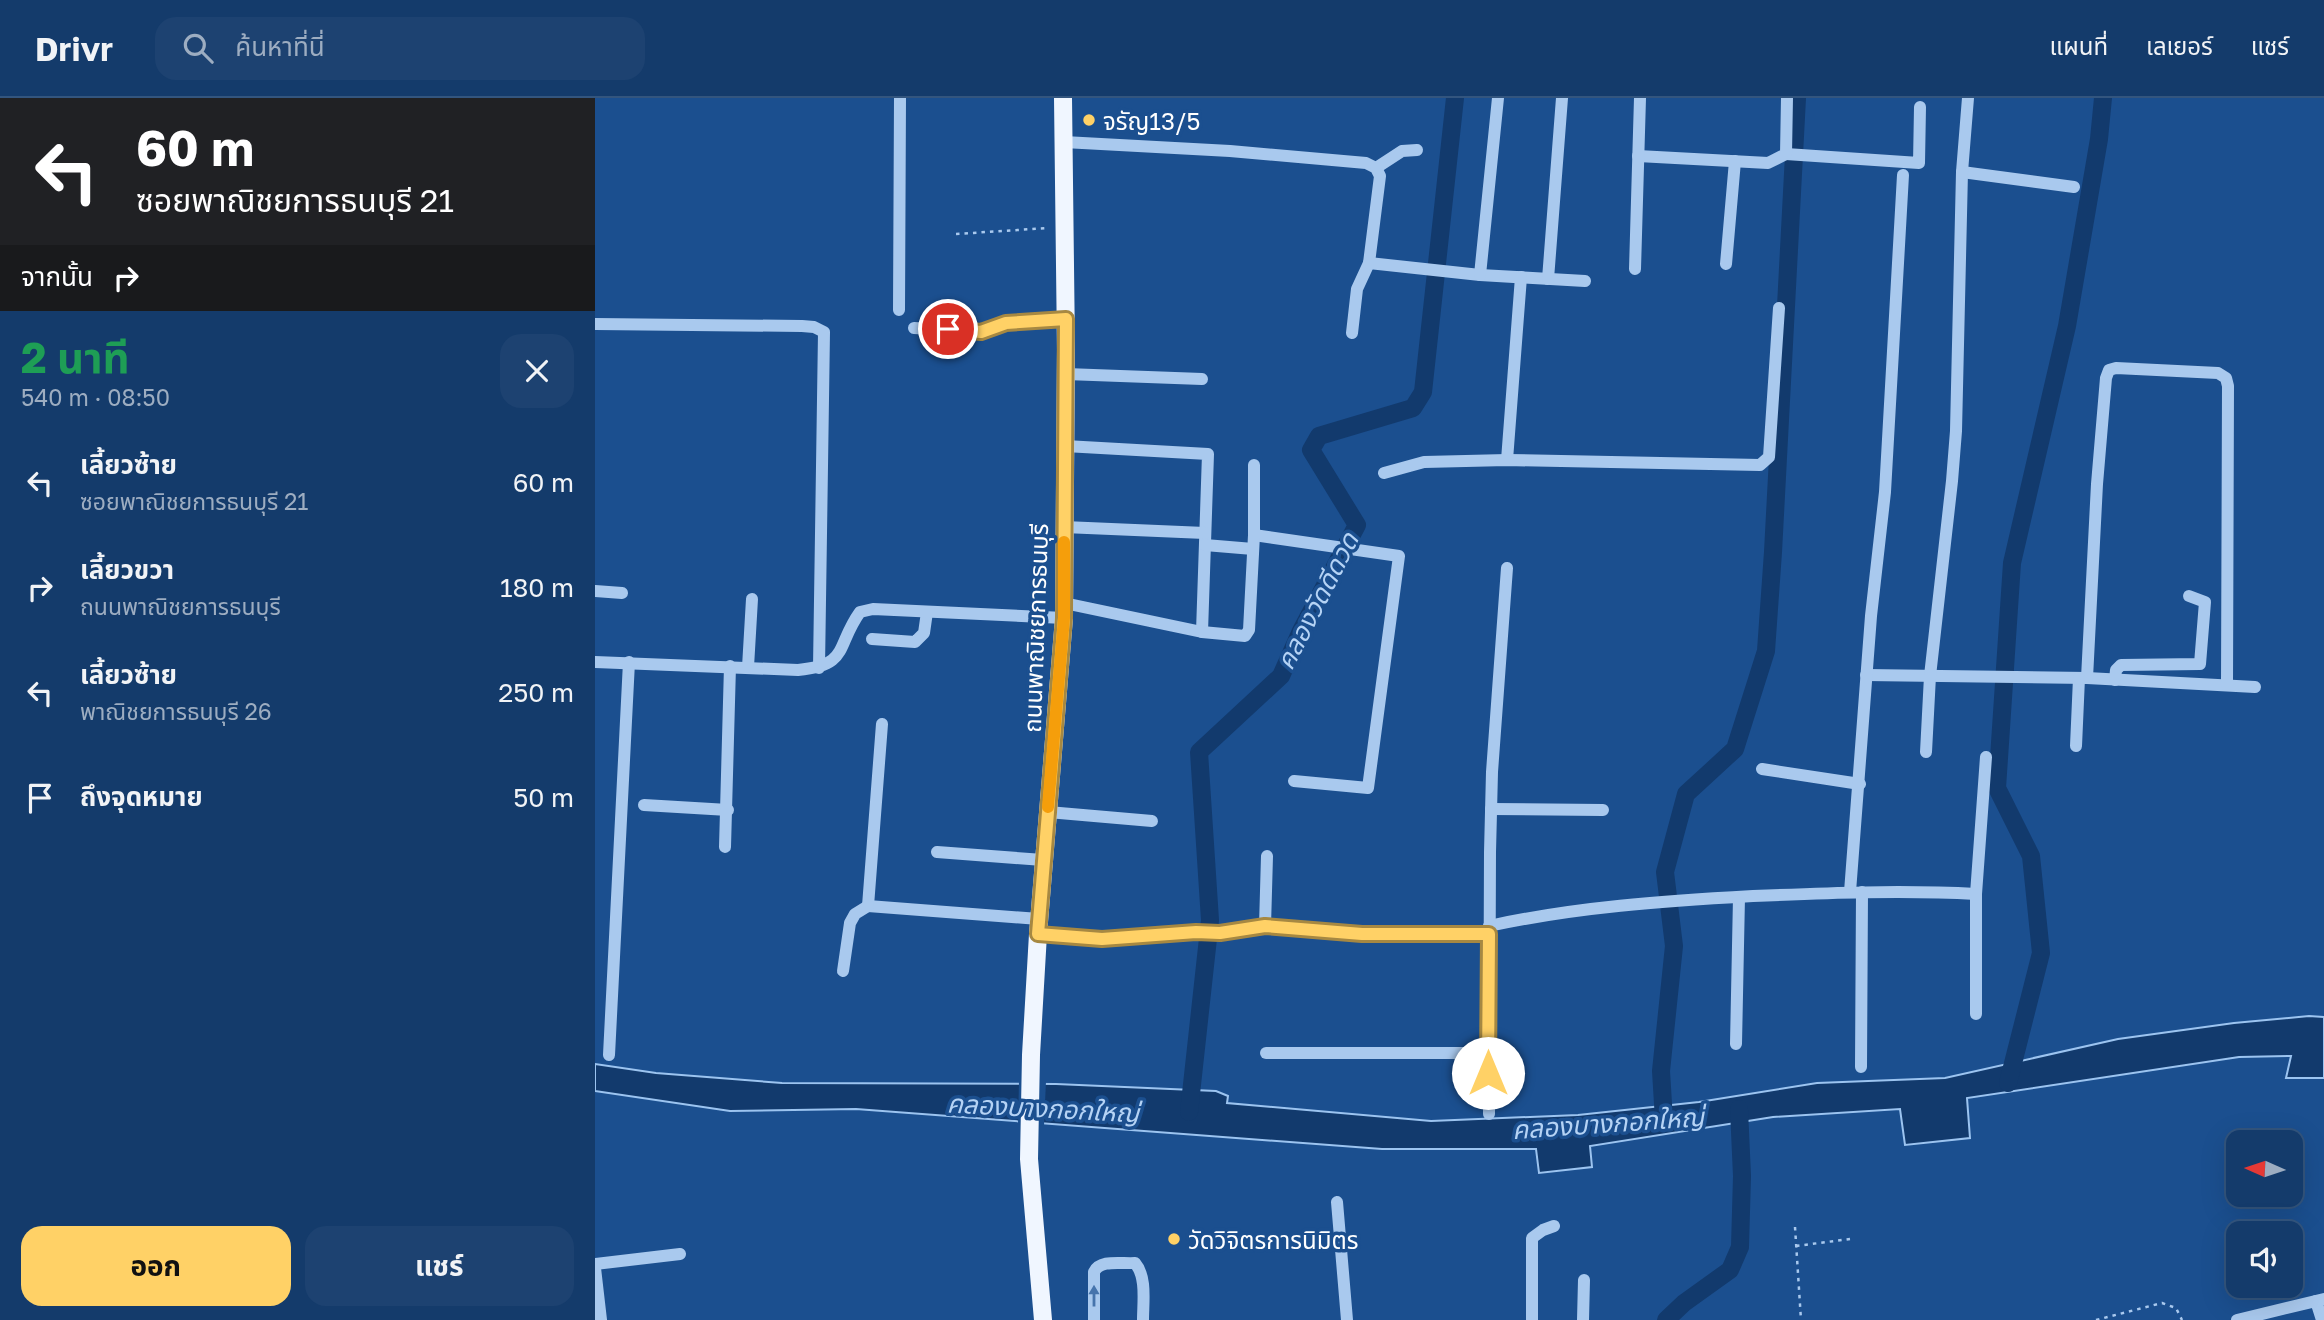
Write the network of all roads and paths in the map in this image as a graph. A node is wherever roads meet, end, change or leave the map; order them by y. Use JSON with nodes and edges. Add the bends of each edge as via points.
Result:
{"nodes":[{"id":1,"x":900,"y":98,"type":"edge"},
{"id":2,"x":1063,"y":98,"type":"edge"},
{"id":3,"x":1498,"y":98,"type":"edge"},
{"id":4,"x":1562,"y":98,"type":"edge"},
{"id":5,"x":1640,"y":98,"type":"edge"},
{"id":6,"x":1787,"y":98,"type":"edge"},
{"id":7,"x":1968,"y":98,"type":"edge"},
{"id":8,"x":1920,"y":107,"type":"dead end"},
{"id":9,"x":1064,"y":142,"type":"junction"},
{"id":10,"x":1417,"y":150,"type":"dead end"},
{"id":11,"x":1793,"y":154,"type":"junction"},
{"id":12,"x":1638,"y":156,"type":"junction"},
{"id":13,"x":1735,"y":161,"type":"junction"},
{"id":14,"x":1376,"y":169,"type":"junction"},
{"id":15,"x":1962,"y":172,"type":"junction"},
{"id":16,"x":1903,"y":175,"type":"dead end"},
{"id":17,"x":2074,"y":187,"type":"dead end"},
{"id":18,"x":1065,"y":227,"type":"junction"},
{"id":19,"x":956,"y":234,"type":"dead end"},
{"id":20,"x":1369,"y":263,"type":"junction"},
{"id":21,"x":1727,"y":264,"type":"dead end"},
{"id":22,"x":1635,"y":269,"type":"dead end"},
{"id":23,"x":1480,"y":275,"type":"junction"},
{"id":24,"x":1521,"y":277,"type":"junction"},
{"id":25,"x":1548,"y":279,"type":"junction"},
{"id":26,"x":1584,"y":281,"type":"dead end"},
{"id":27,"x":1779,"y":308,"type":"dead end"},
{"id":28,"x":899,"y":310,"type":"dead end"},
{"id":29,"x":1066,"y":319,"type":"junction"},
{"id":30,"x":595,"y":324,"type":"edge"},
{"id":31,"x":914,"y":328,"type":"dead end"},
{"id":32,"x":1352,"y":333,"type":"dead end"},
{"id":33,"x":1066,"y":374,"type":"junction"},
{"id":34,"x":1202,"y":379,"type":"dead end"},
{"id":35,"x":1065,"y":446,"type":"junction"},
{"id":36,"x":1507,"y":460,"type":"junction"},
{"id":37,"x":1254,"y":465,"type":"dead end"},
{"id":38,"x":1384,"y":473,"type":"dead end"},
{"id":39,"x":1064,"y":527,"type":"junction"},
{"id":40,"x":1254,"y":535,"type":"junction"},
{"id":41,"x":1205,"y":539,"type":"junction"},
{"id":42,"x":1253,"y":549,"type":"junction"},
{"id":43,"x":1507,"y":568,"type":"dead end"},
{"id":44,"x":595,"y":591,"type":"edge"},
{"id":45,"x":622,"y":593,"type":"dead end"},
{"id":46,"x":2189,"y":596,"type":"dead end"},
{"id":47,"x":752,"y":599,"type":"dead end"},
{"id":48,"x":1064,"y":611,"type":"junction"},
{"id":49,"x":927,"y":612,"type":"junction"},
{"id":50,"x":1202,"y":632,"type":"junction"},
{"id":51,"x":872,"y":639,"type":"dead end"},
{"id":52,"x":595,"y":663,"type":"edge"},
{"id":53,"x":629,"y":663,"type":"junction"},
{"id":54,"x":730,"y":666,"type":"junction"},
{"id":55,"x":748,"y":667,"type":"junction"},
{"id":56,"x":819,"y":668,"type":"junction"},
{"id":57,"x":1866,"y":675,"type":"junction"},
{"id":58,"x":1930,"y":676,"type":"junction"},
{"id":59,"x":2083,"y":678,"type":"junction"},
{"id":60,"x":2115,"y":680,"type":"junction"},
{"id":61,"x":2227,"y":685,"type":"junction"},
{"id":62,"x":2255,"y":687,"type":"dead end"},
{"id":63,"x":882,"y":724,"type":"dead end"},
{"id":64,"x":2076,"y":746,"type":"dead end"},
{"id":65,"x":1926,"y":752,"type":"dead end"},
{"id":66,"x":1986,"y":757,"type":"dead end"},
{"id":67,"x":1762,"y":769,"type":"dead end"},
{"id":68,"x":1294,"y":781,"type":"dead end"},
{"id":69,"x":1860,"y":784,"type":"junction"},
{"id":70,"x":644,"y":806,"type":"dead end"},
{"id":71,"x":1491,"y":809,"type":"junction"},
{"id":72,"x":728,"y":810,"type":"junction"},
{"id":73,"x":1603,"y":810,"type":"dead end"},
{"id":74,"x":1048,"y":813,"type":"junction"},
{"id":75,"x":1152,"y":821,"type":"dead end"},
{"id":76,"x":725,"y":847,"type":"dead end"},
{"id":77,"x":937,"y":852,"type":"dead end"},
{"id":78,"x":1267,"y":856,"type":"dead end"},
{"id":79,"x":1044,"y":860,"type":"junction"},
{"id":80,"x":1856,"y":892,"type":"junction"},
{"id":81,"x":1976,"y":894,"type":"junction"},
{"id":82,"x":1739,"y":897,"type":"junction"},
{"id":83,"x":868,"y":906,"type":"junction"},
{"id":84,"x":1265,"y":926,"type":"junction"},
{"id":85,"x":1038,"y":927,"type":"junction"},
{"id":86,"x":1489,"y":930,"type":"junction"},
{"id":87,"x":843,"y":971,"type":"dead end"},
{"id":88,"x":1976,"y":1014,"type":"dead end"},
{"id":89,"x":1736,"y":1044,"type":"dead end"},
{"id":90,"x":1266,"y":1053,"type":"dead end"},
{"id":91,"x":1488,"y":1053,"type":"junction"},
{"id":92,"x":609,"y":1055,"type":"dead end"},
{"id":93,"x":1861,"y":1067,"type":"dead end"},
{"id":94,"x":1489,"y":1114,"type":"dead end"},
{"id":95,"x":1338,"y":1202,"type":"dead end"},
{"id":96,"x":1554,"y":1226,"type":"dead end"},
{"id":97,"x":1795,"y":1227,"type":"dead end"},
{"id":98,"x":1850,"y":1239,"type":"dead end"},
{"id":99,"x":1796,"y":1246,"type":"junction"},
{"id":100,"x":680,"y":1254,"type":"dead end"},
{"id":101,"x":595,"y":1266,"type":"edge"},
{"id":102,"x":1584,"y":1280,"type":"dead end"},
{"id":103,"x":2320,"y":1300,"type":"edge"},
{"id":104,"x":2277,"y":1316,"type":"edge"},
{"id":105,"x":601,"y":1320,"type":"edge"},
{"id":106,"x":1042,"y":1320,"type":"edge"},
{"id":107,"x":1094,"y":1320,"type":"edge"},
{"id":108,"x":1143,"y":1320,"type":"edge"},
{"id":109,"x":1347,"y":1320,"type":"edge"},
{"id":110,"x":1532,"y":1320,"type":"edge"},
{"id":111,"x":1583,"y":1320,"type":"edge"},
{"id":112,"x":1801,"y":1320,"type":"edge"},
{"id":113,"x":2096,"y":1320,"type":"edge"},
{"id":114,"x":2182,"y":1320,"type":"edge"},
{"id":115,"x":2237,"y":1320,"type":"edge"},
{"id":116,"x":2322,"y":1320,"type":"edge"}],
"edges":[{"from":1,"to":28,"type":"street"},
{"from":2,"to":9,"type":"main road","name":"ถนนพาณิชยการธนบุรี"},
{"from":3,"to":23,"type":"street"},
{"from":4,"to":25,"type":"street"},
{"from":5,"to":12,"type":"street"},
{"from":6,"to":11,"type":"street"},
{"from":7,"to":15,"type":"street"},
{"from":8,"to":11,"type":"street","via":[[1919,163]]},
{"from":9,"to":14,"type":"street","via":[[1255,153],[1366,163]]},
{"from":9,"to":18,"type":"main road","name":"ถนนพาณิชยการธนบุรี"},
{"from":10,"to":14,"type":"street","via":[[1398,153]]},
{"from":11,"to":13,"type":"street","via":[[1768,163]]},
{"from":12,"to":13,"type":"street"},
{"from":12,"to":22,"type":"street"},
{"from":13,"to":21,"type":"street"},
{"from":14,"to":20,"type":"street","via":[[1380,176]]},
{"from":15,"to":17,"type":"street"},
{"from":15,"to":58,"type":"street","via":[[1956,430]]},
{"from":16,"to":57,"type":"street","via":[[1885,492]]},
{"from":18,"to":19,"type":"path"},
{"from":18,"to":29,"type":"main road","name":"ถนนพาณิชยการธนบุรี"},
{"from":20,"to":23,"type":"street"},
{"from":20,"to":32,"type":"street","via":[[1357,289]]},
{"from":23,"to":24,"type":"street"},
{"from":24,"to":25,"type":"street"},
{"from":24,"to":36,"type":"street"},
{"from":25,"to":26,"type":"street"},
{"from":27,"to":36,"type":"street","via":[[1769,457],[1760,465]]},
{"from":29,"to":31,"type":"street","via":[[1006,323],[981,332]]},
{"from":29,"to":33,"type":"main road","name":"ถนนพาณิชยการธนบุรี"},
{"from":30,"to":56,"type":"street","via":[[802,326],[824,332]]},
{"from":33,"to":34,"type":"street"},
{"from":33,"to":35,"type":"main road","name":"ถนนพาณิชยการธนบุรี"},
{"from":35,"to":39,"type":"main road","name":"ถนนพาณิชยการธนบุรี"},
{"from":35,"to":41,"type":"street","via":[[1208,454]]},
{"from":36,"to":38,"type":"street","via":[[1424,462]]},
{"from":37,"to":40,"type":"street"},
{"from":39,"to":41,"type":"street"},
{"from":39,"to":48,"type":"main road","name":"ถนนพาณิชยการธนบุรี"},
{"from":40,"to":42,"type":"street"},
{"from":40,"to":68,"type":"street","via":[[1399,556],[1369,788]]},
{"from":41,"to":42,"type":"street"},
{"from":41,"to":50,"type":"street"},
{"from":42,"to":50,"type":"street","via":[[1249,630],[1245,636]]},
{"from":43,"to":71,"type":"street"},
{"from":44,"to":45,"type":"street"},
{"from":46,"to":60,"type":"street","via":[[2205,602],[2200,664],[2121,665]]},
{"from":47,"to":55,"type":"street"},
{"from":48,"to":49,"type":"street"},
{"from":48,"to":50,"type":"street"},
{"from":48,"to":74,"type":"main road","name":"ถนนพาณิชยการธนบุรี"},
{"from":49,"to":51,"type":"street","via":[[924,633],[915,642]]},
{"from":49,"to":56,"type":"street","via":[[860,612],[841,651],[832,663]]},
{"from":52,"to":53,"type":"street"},
{"from":53,"to":54,"type":"street"},
{"from":53,"to":92,"type":"street"},
{"from":54,"to":55,"type":"street"},
{"from":54,"to":72,"type":"street"},
{"from":55,"to":56,"type":"street"},
{"from":57,"to":58,"type":"street"},
{"from":57,"to":69,"type":"street"},
{"from":58,"to":59,"type":"street"},
{"from":58,"to":65,"type":"street"},
{"from":59,"to":60,"type":"street"},
{"from":59,"to":61,"type":"street","via":[[2109,370],[2205,372],[2218,373],[2228,386]]},
{"from":59,"to":64,"type":"street"},
{"from":60,"to":61,"type":"street"},
{"from":61,"to":62,"type":"street"},
{"from":63,"to":83,"type":"street"},
{"from":66,"to":81,"type":"street"},
{"from":67,"to":69,"type":"street"},
{"from":69,"to":80,"type":"street"},
{"from":70,"to":72,"type":"street"},
{"from":71,"to":73,"type":"street"},
{"from":71,"to":86,"type":"street"},
{"from":72,"to":76,"type":"street"},
{"from":74,"to":75,"type":"street"},
{"from":74,"to":79,"type":"main road","name":"ถนนพาณิชยการธนบุรี"},
{"from":77,"to":79,"type":"street"},
{"from":78,"to":84,"type":"street"},
{"from":79,"to":85,"type":"main road","name":"ถนนพาณิชยการธนบุรี"},
{"from":80,"to":81,"type":"street"},
{"from":80,"to":82,"type":"street"},
{"from":80,"to":93,"type":"street"},
{"from":81,"to":88,"type":"street"},
{"from":82,"to":86,"type":"street","via":[[1642,903],[1525,918]]},
{"from":82,"to":89,"type":"street"},
{"from":83,"to":85,"type":"street"},
{"from":83,"to":87,"type":"street","via":[[850,923]]},
{"from":84,"to":85,"type":"street","via":[[1102,939]]},
{"from":84,"to":86,"type":"street","via":[[1362,934]]},
{"from":85,"to":106,"type":"main road","name":"ถนนพาณิชยการธนบุรี","via":[[1029,1159]]},
{"from":86,"to":91,"type":"street"},
{"from":90,"to":91,"type":"street"},
{"from":91,"to":94,"type":"street"},
{"from":95,"to":109,"type":"street"},
{"from":96,"to":110,"type":"street","via":[[1532,1238]]},
{"from":97,"to":99,"type":"path"},
{"from":98,"to":99,"type":"path"},
{"from":99,"to":112,"type":"path"},
{"from":100,"to":101,"type":"street"},
{"from":101,"to":105,"type":"street"},
{"from":102,"to":111,"type":"street"},
{"from":103,"to":104,"type":"street"},
{"from":103,"to":116,"type":"street"},
{"from":104,"to":115,"type":"street"},
{"from":107,"to":108,"type":"street","one_way":true,"via":[[1096,1268],[1135,1263],[1142,1283]]},
{"from":113,"to":114,"type":"path","via":[[2162,1303],[2176,1308]]}]}
